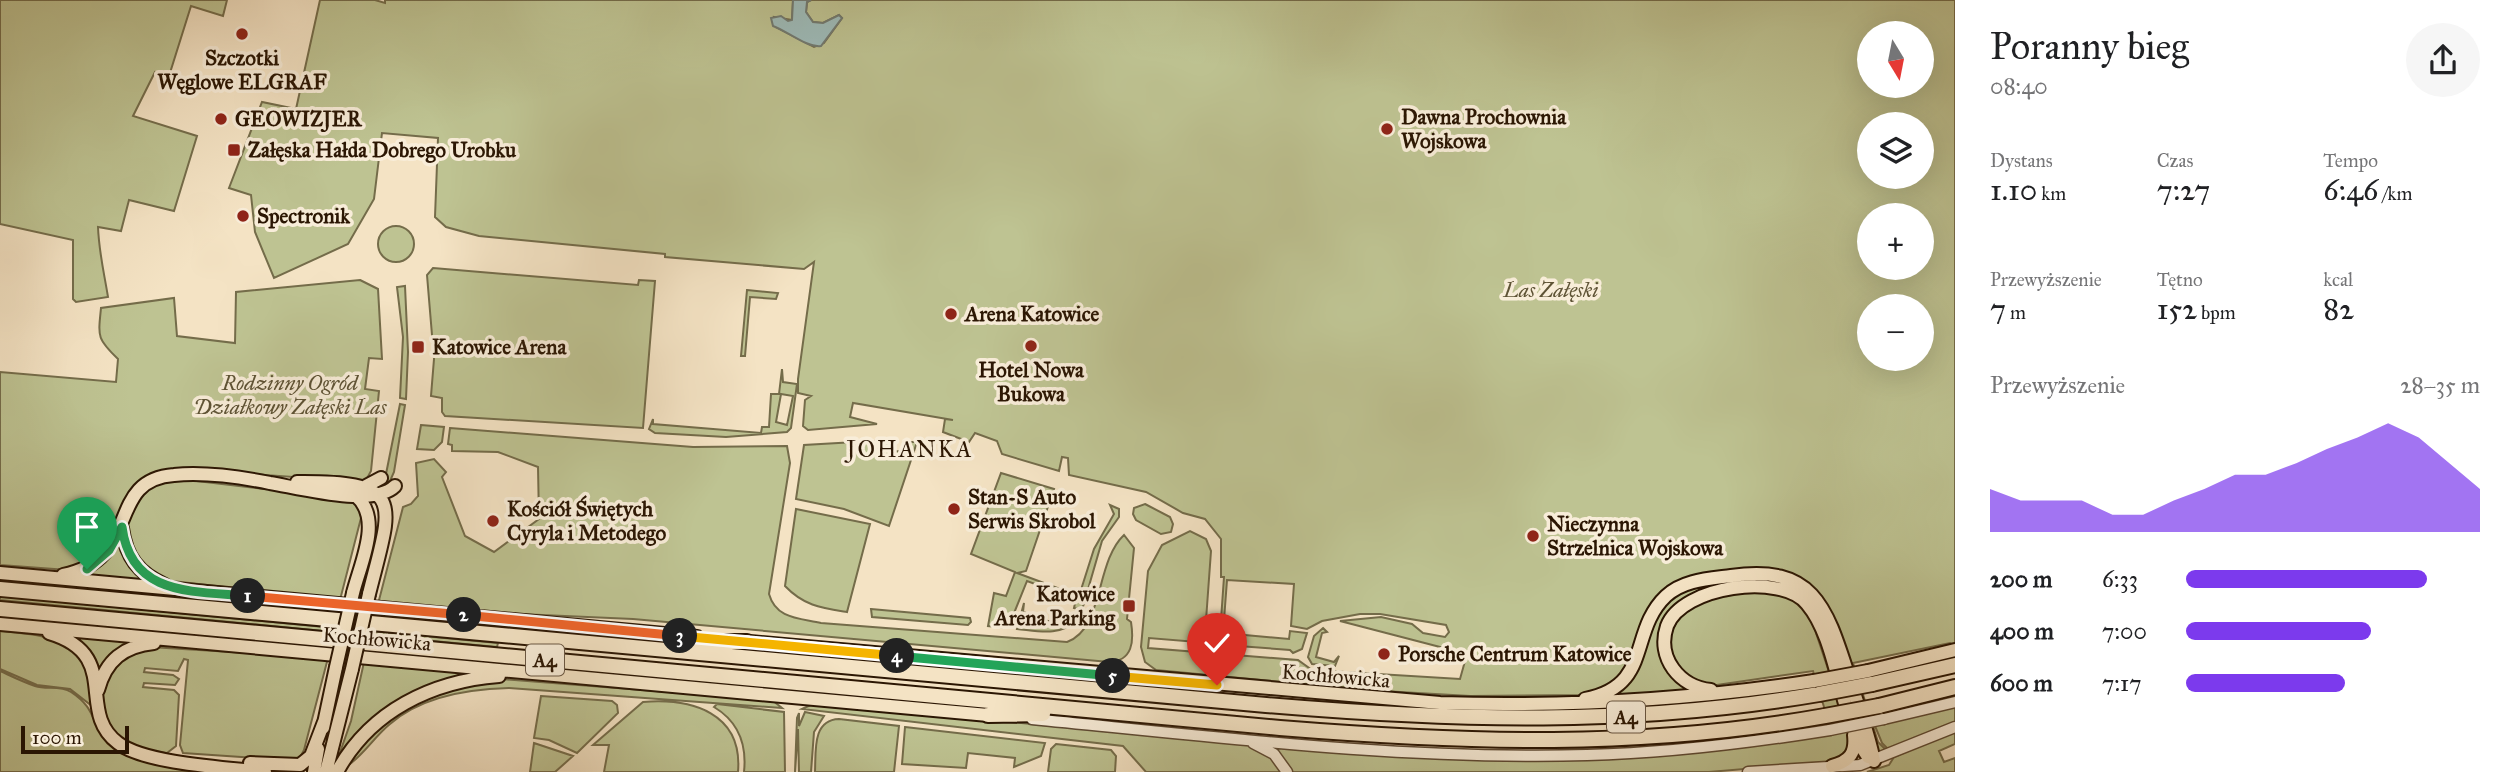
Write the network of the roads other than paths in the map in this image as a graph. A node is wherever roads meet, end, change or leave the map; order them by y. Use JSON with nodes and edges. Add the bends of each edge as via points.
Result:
{"nodes":[{"id":1,"x":381,"y":478,"type":"dead end"},
{"id":2,"x":268,"y":482,"type":"junction"},
{"id":3,"x":366,"y":486,"type":"junction"},
{"id":4,"x":395,"y":486,"type":"dead end"},
{"id":5,"x":377,"y":494,"type":"junction"},
{"id":6,"x":356,"y":496,"type":"junction"},
{"id":7,"x":122,"y":527,"type":"junction"},
{"id":8,"x":0,"y":573,"type":"edge"},
{"id":9,"x":49,"y":578,"type":"junction"},
{"id":10,"x":0,"y":589,"type":"edge"},
{"id":11,"x":175,"y":589,"type":"junction"},
{"id":12,"x":0,"y":609,"type":"edge"},
{"id":13,"x":0,"y":624,"type":"edge"},
{"id":14,"x":25,"y":626,"type":"junction"},
{"id":15,"x":183,"y":641,"type":"junction"},
{"id":16,"x":747,"y":642,"type":"junction"},
{"id":17,"x":622,"y":645,"type":"junction"},
{"id":18,"x":1955,"y":650,"type":"edge"},
{"id":19,"x":1955,"y":666,"type":"edge"},
{"id":20,"x":535,"y":673,"type":"junction"},
{"id":21,"x":1870,"y":677,"type":"junction"},
{"id":22,"x":1955,"y":687,"type":"edge"},
{"id":23,"x":1817,"y":688,"type":"junction"},
{"id":24,"x":1747,"y":691,"type":"junction"},
{"id":25,"x":97,"y":694,"type":"junction"},
{"id":26,"x":1955,"y":702,"type":"edge"},
{"id":27,"x":1553,"y":705,"type":"junction"},
{"id":28,"x":1090,"y":710,"type":"junction"},
{"id":29,"x":1882,"y":712,"type":"junction"},
{"id":30,"x":988,"y":715,"type":"junction"},
{"id":31,"x":324,"y":722,"type":"junction"},
{"id":32,"x":1827,"y":723,"type":"junction"},
{"id":33,"x":1853,"y":727,"type":"junction"},
{"id":34,"x":1955,"y":727,"type":"edge"},
{"id":35,"x":1246,"y":739,"type":"junction"},
{"id":36,"x":155,"y":757,"type":"junction"},
{"id":37,"x":1874,"y":761,"type":"junction"},
{"id":38,"x":1832,"y":765,"type":"junction"},
{"id":39,"x":328,"y":770,"type":"edge"},
{"id":40,"x":265,"y":772,"type":"edge"},
{"id":41,"x":314,"y":772,"type":"edge"},
{"id":42,"x":1287,"y":772,"type":"edge"},
{"id":43,"x":1748,"y":772,"type":"edge"}],
"edges":[{"from":1,"to":3,"type":"main road"},
{"from":2,"to":3,"type":"main road"},
{"from":2,"to":6,"type":"main road"},
{"from":2,"to":7,"type":"main road","via":[[188,474],[158,478],[132,498]]},
{"from":3,"to":5,"type":"main road"},
{"from":4,"to":5,"type":"main road"},
{"from":5,"to":6,"type":"main road"},
{"from":5,"to":39,"type":"main road","bridge":true,"via":[[388,518]]},
{"from":6,"to":31,"type":"main road","bridge":true,"via":[[371,521]]},
{"from":7,"to":9,"type":"main road","via":[[109,550],[93,565]]},
{"from":7,"to":11,"type":"main road","via":[[131,561],[150,578]]},
{"from":8,"to":9,"type":"main road","name":"Kochłowicka"},
{"from":9,"to":11,"type":"main road","name":"Kochłowicka"},
{"from":10,"to":17,"type":"highway","number":"A4"},
{"from":11,"to":16,"type":"main road","name":"Kochłowicka"},
{"from":12,"to":28,"type":"highway","number":"A4"},
{"from":13,"to":14,"type":"main road","name":"Kochłowicka"},
{"from":14,"to":15,"type":"main road","name":"Kochłowicka"},
{"from":14,"to":25,"type":"main road","via":[[61,637],[81,650],[91,665]]},
{"from":15,"to":20,"type":"main road","name":"Kochłowicka"},
{"from":15,"to":25,"type":"main road","via":[[124,650],[106,668]]},
{"from":16,"to":17,"type":"highway"},
{"from":16,"to":27,"type":"main road","name":"Kochłowicka","via":[[1344,697]]},
{"from":17,"to":23,"type":"highway","number":"A4","via":[[1464,719],[1552,720],[1700,711]]},
{"from":18,"to":21,"type":"main road"},
{"from":19,"to":21,"type":"highway","number":"A4"},
{"from":20,"to":30,"type":"main road","name":"Kochłowicka"},
{"from":20,"to":39,"type":"main road","via":[[471,678],[431,689],[379,720]]},
{"from":21,"to":23,"type":"highway","number":"A4","bridge":true},
{"from":22,"to":29,"type":"highway","number":"A4"},
{"from":23,"to":24,"type":"main road","name":"Kochłowicka"},
{"from":24,"to":27,"type":"main road","name":"Kochłowicka"},
{"from":24,"to":33,"type":"main road","via":[[1697,688],[1679,677],[1665,645],[1671,618],[1686,601],[1709,593],[1766,586],[1790,590],[1817,620]]},
{"from":25,"to":36,"type":"main road","via":[[100,718],[115,742]]},
{"from":26,"to":29,"type":"street"},
{"from":27,"to":37,"type":"main road","via":[[1601,696],[1622,683],[1635,664],[1658,604],[1677,588],[1751,573],[1775,574],[1808,589],[1825,611]]},
{"from":28,"to":30,"type":"highway"},
{"from":28,"to":32,"type":"highway","number":"A4","via":[[1464,740],[1580,741]]},
{"from":29,"to":32,"type":"highway","number":"A4","bridge":true},
{"from":30,"to":35,"type":"street"},
{"from":31,"to":36,"type":"main road","via":[[311,756],[300,765]]},
{"from":31,"to":41,"type":"main road"},
{"from":32,"to":35,"type":"street","via":[[1719,746],[1589,755],[1453,754]]},
{"from":33,"to":37,"type":"main road","via":[[1866,755]]},
{"from":33,"to":38,"type":"main road","via":[[1854,753]]},
{"from":34,"to":37,"type":"street"},
{"from":35,"to":42,"type":"street","via":[[1274,754]]},
{"from":36,"to":40,"type":"main road"},
{"from":37,"to":38,"type":"street","via":[[1848,767]]},
{"from":38,"to":43,"type":"street"}]}
